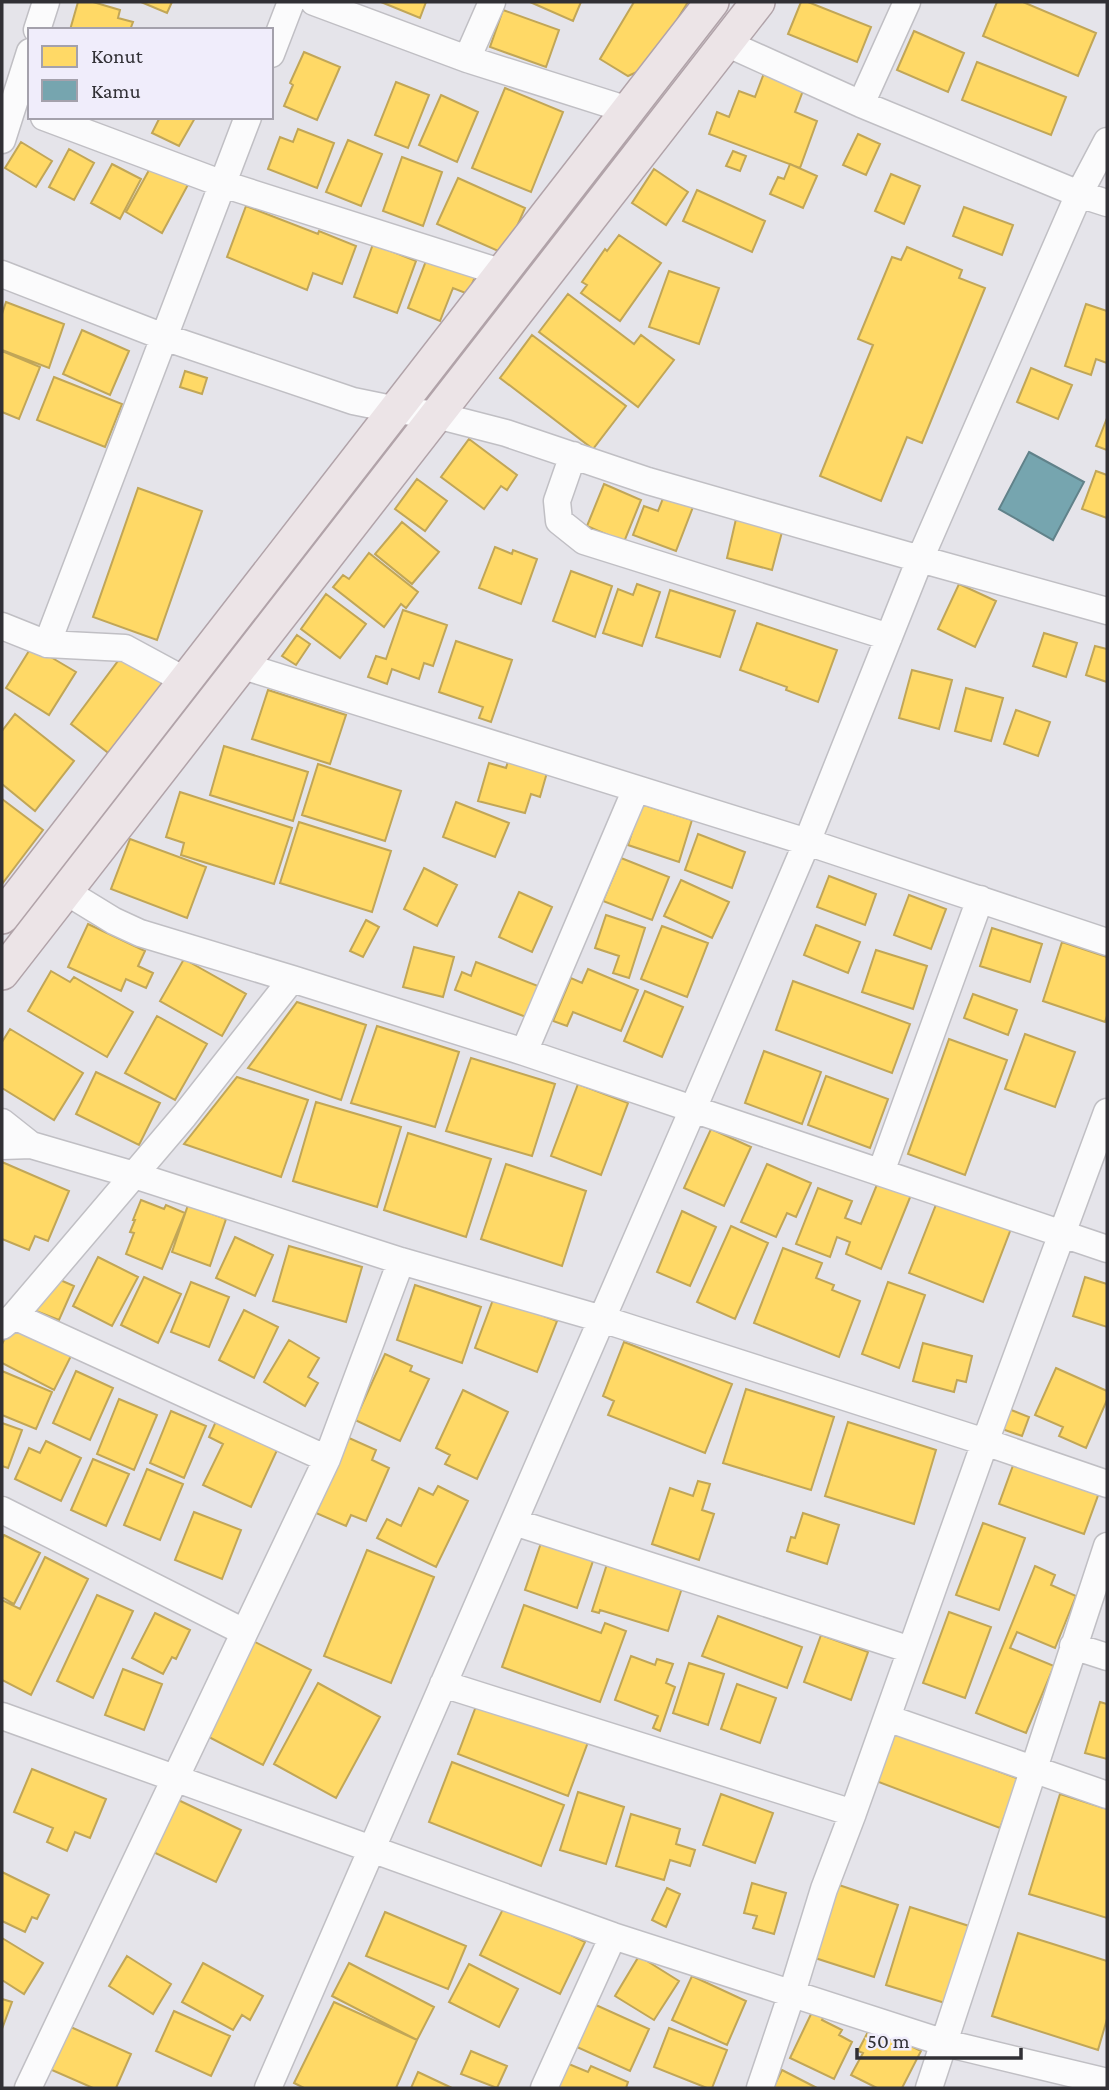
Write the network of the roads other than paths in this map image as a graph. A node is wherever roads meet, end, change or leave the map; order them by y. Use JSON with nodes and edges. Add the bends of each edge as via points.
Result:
{"nodes":[{"id":1,"x":46,"y":2,"type":"edge"},
{"id":2,"x":291,"y":2,"type":"edge"},
{"id":3,"x":314,"y":2,"type":"edge"},
{"id":4,"x":492,"y":2,"type":"edge"},
{"id":5,"x":712,"y":2,"type":"edge"},
{"id":6,"x":758,"y":2,"type":"edge"},
{"id":7,"x":907,"y":2,"type":"edge"},
{"id":8,"x":38,"y":28,"type":"edge"},
{"id":9,"x":726,"y":43,"type":"junction"},
{"id":10,"x":273,"y":49,"type":"edge"},
{"id":11,"x":467,"y":59,"type":"junction"},
{"id":12,"x":28,"y":65,"type":"edge"},
{"id":13,"x":861,"y":104,"type":"junction"},
{"id":14,"x":21,"y":109,"type":"edge"},
{"id":15,"x":628,"y":110,"type":"junction"},
{"id":16,"x":49,"y":119,"type":"edge"},
{"id":17,"x":247,"y":119,"type":"edge"},
{"id":18,"x":2,"y":140,"type":"edge"},
{"id":19,"x":1107,"y":141,"type":"edge"},
{"id":20,"x":223,"y":184,"type":"junction"},
{"id":21,"x":1079,"y":194,"type":"junction"},
{"id":22,"x":1107,"y":204,"type":"edge"},
{"id":23,"x":503,"y":273,"type":"junction"},
{"id":24,"x":2,"y":274,"type":"edge"},
{"id":25,"x":164,"y":337,"type":"junction"},
{"id":26,"x":397,"y":410,"type":"junction"},
{"id":27,"x":436,"y":415,"type":"junction"},
{"id":28,"x":573,"y":455,"type":"junction"},
{"id":29,"x":920,"y":559,"type":"junction"},
{"id":30,"x":1107,"y":611,"type":"edge"},
{"id":31,"x":2,"y":626,"type":"edge"},
{"id":32,"x":889,"y":637,"type":"junction"},
{"id":33,"x":47,"y":644,"type":"junction"},
{"id":34,"x":240,"y":665,"type":"junction"},
{"id":35,"x":186,"y":681,"type":"junction"},
{"id":36,"x":636,"y":789,"type":"junction"},
{"id":37,"x":807,"y":842,"type":"junction"},
{"id":38,"x":65,"y":891,"type":"junction"},
{"id":39,"x":980,"y":899,"type":"junction"},
{"id":40,"x":2,"y":917,"type":"edge"},
{"id":41,"x":1107,"y":942,"type":"edge"},
{"id":42,"x":2,"y":973,"type":"edge"},
{"id":43,"x":292,"y":979,"type":"junction"},
{"id":44,"x":524,"y":1052,"type":"junction"},
{"id":45,"x":693,"y":1109,"type":"junction"},
{"id":46,"x":1107,"y":1112,"type":"edge"},
{"id":47,"x":2,"y":1122,"type":"edge"},
{"id":48,"x":32,"y":1145,"type":"junction"},
{"id":49,"x":2,"y":1146,"type":"edge"},
{"id":50,"x":881,"y":1172,"type":"junction"},
{"id":51,"x":134,"y":1175,"type":"junction"},
{"id":52,"x":1062,"y":1234,"type":"junction"},
{"id":53,"x":1107,"y":1249,"type":"edge"},
{"id":54,"x":401,"y":1261,"type":"junction"},
{"id":55,"x":602,"y":1319,"type":"junction"},
{"id":56,"x":8,"y":1321,"type":"edge"},
{"id":57,"x":985,"y":1442,"type":"junction"},
{"id":58,"x":327,"y":1460,"type":"junction"},
{"id":59,"x":1107,"y":1484,"type":"edge"},
{"id":60,"x":2,"y":1510,"type":"edge"},
{"id":61,"x":514,"y":1522,"type":"junction"},
{"id":62,"x":1107,"y":1546,"type":"edge"},
{"id":63,"x":244,"y":1632,"type":"junction"},
{"id":64,"x":1073,"y":1646,"type":"junction"},
{"id":65,"x":911,"y":1650,"type":"junction"},
{"id":66,"x":1107,"y":1657,"type":"edge"},
{"id":67,"x":443,"y":1684,"type":"junction"},
{"id":68,"x":2,"y":1716,"type":"edge"},
{"id":69,"x":887,"y":1718,"type":"junction"},
{"id":70,"x":1034,"y":1769,"type":"junction"},
{"id":71,"x":174,"y":1779,"type":"junction"},
{"id":72,"x":1107,"y":1795,"type":"edge"},
{"id":73,"x":853,"y":1813,"type":"junction"},
{"id":74,"x":372,"y":1848,"type":"junction"},
{"id":75,"x":613,"y":1936,"type":"junction"},
{"id":76,"x":792,"y":1993,"type":"junction"},
{"id":77,"x":944,"y":2043,"type":"junction"},
{"id":78,"x":1107,"y":2082,"type":"edge"},
{"id":79,"x":28,"y":2088,"type":"edge"},
{"id":80,"x":268,"y":2088,"type":"edge"},
{"id":81,"x":544,"y":2088,"type":"edge"},
{"id":82,"x":760,"y":2088,"type":"edge"},
{"id":83,"x":929,"y":2088,"type":"edge"}],
"edges":[{"from":1,"to":8,"type":"street"},
{"from":2,"to":10,"type":"street"},
{"from":3,"to":11,"type":"street"},
{"from":4,"to":11,"type":"street"},
{"from":5,"to":15,"type":"main road"},
{"from":6,"to":9,"type":"main road"},
{"from":7,"to":13,"type":"street"},
{"from":9,"to":13,"type":"street"},
{"from":9,"to":27,"type":"main road"},
{"from":11,"to":15,"type":"street"},
{"from":12,"to":14,"type":"street"},
{"from":13,"to":21,"type":"street"},
{"from":14,"to":18,"type":"street"},
{"from":15,"to":23,"type":"main road"},
{"from":16,"to":20,"type":"street"},
{"from":17,"to":20,"type":"street"},
{"from":19,"to":21,"type":"street"},
{"from":20,"to":23,"type":"street"},
{"from":20,"to":25,"type":"street"},
{"from":21,"to":22,"type":"street"},
{"from":21,"to":29,"type":"street"},
{"from":23,"to":26,"type":"main road"},
{"from":24,"to":25,"type":"street"},
{"from":25,"to":26,"type":"street","via":[[352,401]]},
{"from":25,"to":33,"type":"street"},
{"from":26,"to":27,"type":"street"},
{"from":26,"to":35,"type":"main road"},
{"from":27,"to":28,"type":"street"},
{"from":27,"to":34,"type":"main road"},
{"from":28,"to":29,"type":"street"},
{"from":28,"to":32,"type":"street","via":[[557,501],[559,521],[584,541]]},
{"from":29,"to":30,"type":"street"},
{"from":29,"to":32,"type":"street"},
{"from":31,"to":33,"type":"street"},
{"from":32,"to":37,"type":"street"},
{"from":33,"to":35,"type":"street","via":[[125,648]]},
{"from":34,"to":36,"type":"street"},
{"from":34,"to":38,"type":"main road"},
{"from":35,"to":40,"type":"main road"},
{"from":36,"to":37,"type":"street"},
{"from":36,"to":44,"type":"street"},
{"from":37,"to":39,"type":"street"},
{"from":37,"to":45,"type":"street"},
{"from":38,"to":42,"type":"main road"},
{"from":38,"to":43,"type":"street","via":[[140,933]]},
{"from":39,"to":41,"type":"street"},
{"from":39,"to":50,"type":"street"},
{"from":43,"to":44,"type":"street"},
{"from":43,"to":51,"type":"street"},
{"from":44,"to":45,"type":"street"},
{"from":45,"to":50,"type":"street"},
{"from":45,"to":55,"type":"street"},
{"from":46,"to":52,"type":"street"},
{"from":47,"to":48,"type":"street"},
{"from":48,"to":49,"type":"street"},
{"from":48,"to":51,"type":"street"},
{"from":50,"to":52,"type":"street"},
{"from":51,"to":54,"type":"street"},
{"from":51,"to":56,"type":"street"},
{"from":52,"to":53,"type":"street"},
{"from":52,"to":57,"type":"street"},
{"from":54,"to":55,"type":"street"},
{"from":54,"to":58,"type":"street"},
{"from":55,"to":57,"type":"street"},
{"from":55,"to":61,"type":"street"},
{"from":56,"to":58,"type":"street"},
{"from":57,"to":59,"type":"street"},
{"from":57,"to":65,"type":"street"},
{"from":58,"to":63,"type":"street"},
{"from":60,"to":63,"type":"street"},
{"from":61,"to":65,"type":"street"},
{"from":61,"to":67,"type":"street"},
{"from":62,"to":64,"type":"street"},
{"from":63,"to":71,"type":"street"},
{"from":64,"to":66,"type":"street"},
{"from":64,"to":70,"type":"street"},
{"from":65,"to":69,"type":"street"},
{"from":67,"to":73,"type":"street"},
{"from":67,"to":74,"type":"street"},
{"from":68,"to":71,"type":"street"},
{"from":69,"to":70,"type":"street"},
{"from":69,"to":73,"type":"street"},
{"from":70,"to":72,"type":"street"},
{"from":70,"to":77,"type":"street"},
{"from":71,"to":74,"type":"street"},
{"from":71,"to":79,"type":"street"},
{"from":73,"to":76,"type":"street"},
{"from":74,"to":75,"type":"street"},
{"from":74,"to":80,"type":"street"},
{"from":75,"to":76,"type":"street"},
{"from":75,"to":81,"type":"street"},
{"from":76,"to":77,"type":"street"},
{"from":76,"to":82,"type":"street"},
{"from":77,"to":78,"type":"street"},
{"from":77,"to":83,"type":"street"}]}
